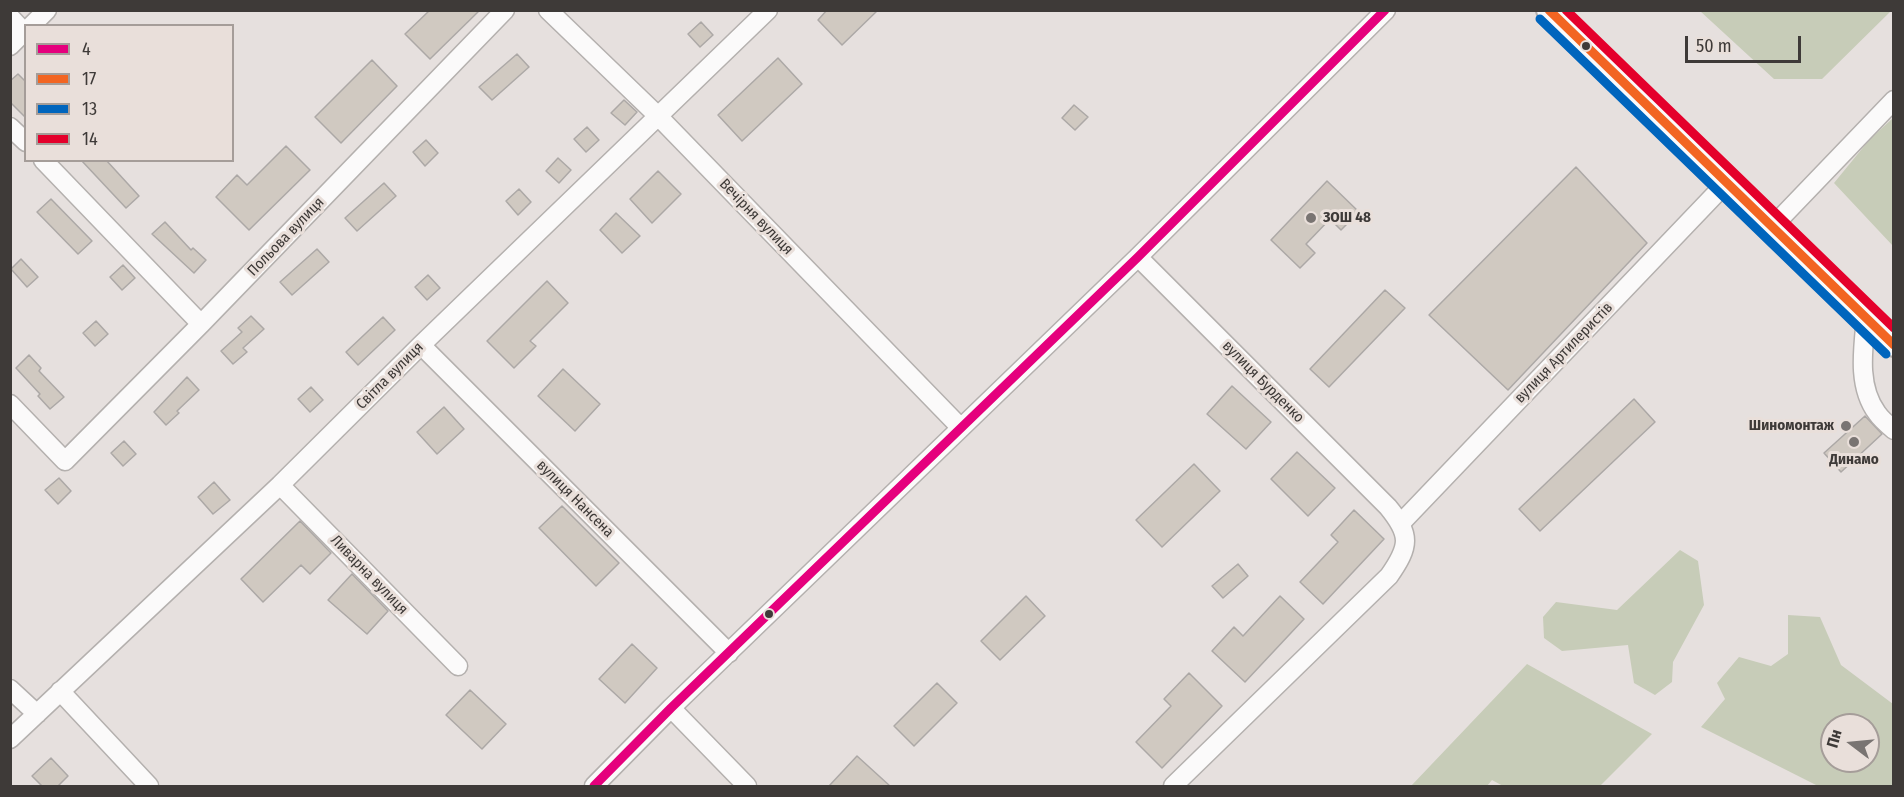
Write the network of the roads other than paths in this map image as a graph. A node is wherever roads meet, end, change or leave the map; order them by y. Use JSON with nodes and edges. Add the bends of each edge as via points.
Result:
{"nodes":[{"id":1,"x":47,"y":10,"type":"edge"},
{"id":2,"x":505,"y":10,"type":"edge"},
{"id":3,"x":548,"y":10,"type":"edge"},
{"id":4,"x":768,"y":10,"type":"edge"},
{"id":5,"x":1386,"y":10,"type":"edge"},
{"id":6,"x":1548,"y":10,"type":"edge"},
{"id":7,"x":10,"y":17,"type":"edge"},
{"id":8,"x":32,"y":24,"type":"edge"},
{"id":9,"x":24,"y":27,"type":"edge"},
{"id":10,"x":24,"y":32,"type":"edge"},
{"id":11,"x":10,"y":46,"type":"edge"},
{"id":12,"x":1893,"y":100,"type":"edge"},
{"id":13,"x":658,"y":116,"type":"junction"},
{"id":14,"x":10,"y":127,"type":"edge"},
{"id":15,"x":24,"y":140,"type":"edge"},
{"id":16,"x":45,"y":162,"type":"edge"},
{"id":17,"x":1727,"y":182,"type":"junction"},
{"id":18,"x":1773,"y":226,"type":"junction"},
{"id":19,"x":1138,"y":257,"type":"junction"},
{"id":20,"x":1866,"y":318,"type":"junction"},
{"id":21,"x":201,"y":324,"type":"junction"},
{"id":22,"x":422,"y":345,"type":"junction"},
{"id":23,"x":1893,"y":345,"type":"edge"},
{"id":24,"x":10,"y":404,"type":"edge"},
{"id":25,"x":961,"y":428,"type":"junction"},
{"id":26,"x":1893,"y":430,"type":"edge"},
{"id":27,"x":280,"y":485,"type":"junction"},
{"id":28,"x":1401,"y":523,"type":"junction"},
{"id":29,"x":729,"y":653,"type":"junction"},
{"id":30,"x":458,"y":666,"type":"dead end"},
{"id":31,"x":10,"y":689,"type":"edge"},
{"id":32,"x":60,"y":691,"type":"junction"},
{"id":33,"x":671,"y":708,"type":"junction"},
{"id":34,"x":37,"y":714,"type":"junction"},
{"id":35,"x":10,"y":739,"type":"edge"},
{"id":36,"x":149,"y":786,"type":"edge"},
{"id":37,"x":594,"y":786,"type":"edge"},
{"id":38,"x":747,"y":786,"type":"edge"},
{"id":39,"x":1173,"y":786,"type":"edge"}],
"edges":[{"from":1,"to":8,"type":"street"},
{"from":2,"to":21,"type":"street","name":"Польова вулиця"},
{"from":3,"to":13,"type":"street","name":"Вечірня вулиця"},
{"from":4,"to":13,"type":"street","name":"Світла вулиця"},
{"from":5,"to":19,"type":"street"},
{"from":6,"to":17,"type":"main road"},
{"from":7,"to":9,"type":"street"},
{"from":10,"to":11,"type":"street"},
{"from":12,"to":18,"type":"street"},
{"from":13,"to":22,"type":"street","name":"Світла вулиця"},
{"from":13,"to":25,"type":"street","name":"Вечірня вулиця"},
{"from":14,"to":15,"type":"street"},
{"from":16,"to":21,"type":"street"},
{"from":17,"to":18,"type":"main road"},
{"from":17,"to":28,"type":"street","name":"вулиця Артилеристів"},
{"from":18,"to":20,"type":"main road"},
{"from":19,"to":25,"type":"street"},
{"from":19,"to":28,"type":"street","name":"вулиця Бурденко"},
{"from":20,"to":23,"type":"main road"},
{"from":20,"to":26,"type":"street","via":[[1864,376],[1868,396],[1877,414]]},
{"from":21,"to":24,"type":"street","name":"Польова вулиця","via":[[65,461]]},
{"from":22,"to":27,"type":"street","name":"Світла вулиця"},
{"from":22,"to":29,"type":"street","name":"вулиця Нансена"},
{"from":25,"to":29,"type":"street"},
{"from":27,"to":30,"type":"street","name":"Ливарна вулиця"},
{"from":27,"to":32,"type":"street","name":"Світла вулиця"},
{"from":28,"to":39,"type":"street","via":[[1406,540],[1401,559],[1389,576]]},
{"from":29,"to":33,"type":"street"},
{"from":31,"to":34,"type":"street"},
{"from":32,"to":34,"type":"street","name":"Світла вулиця"},
{"from":32,"to":36,"type":"street"},
{"from":33,"to":37,"type":"street"},
{"from":33,"to":38,"type":"street"},
{"from":34,"to":35,"type":"street","name":"Світла вулиця"}]}
